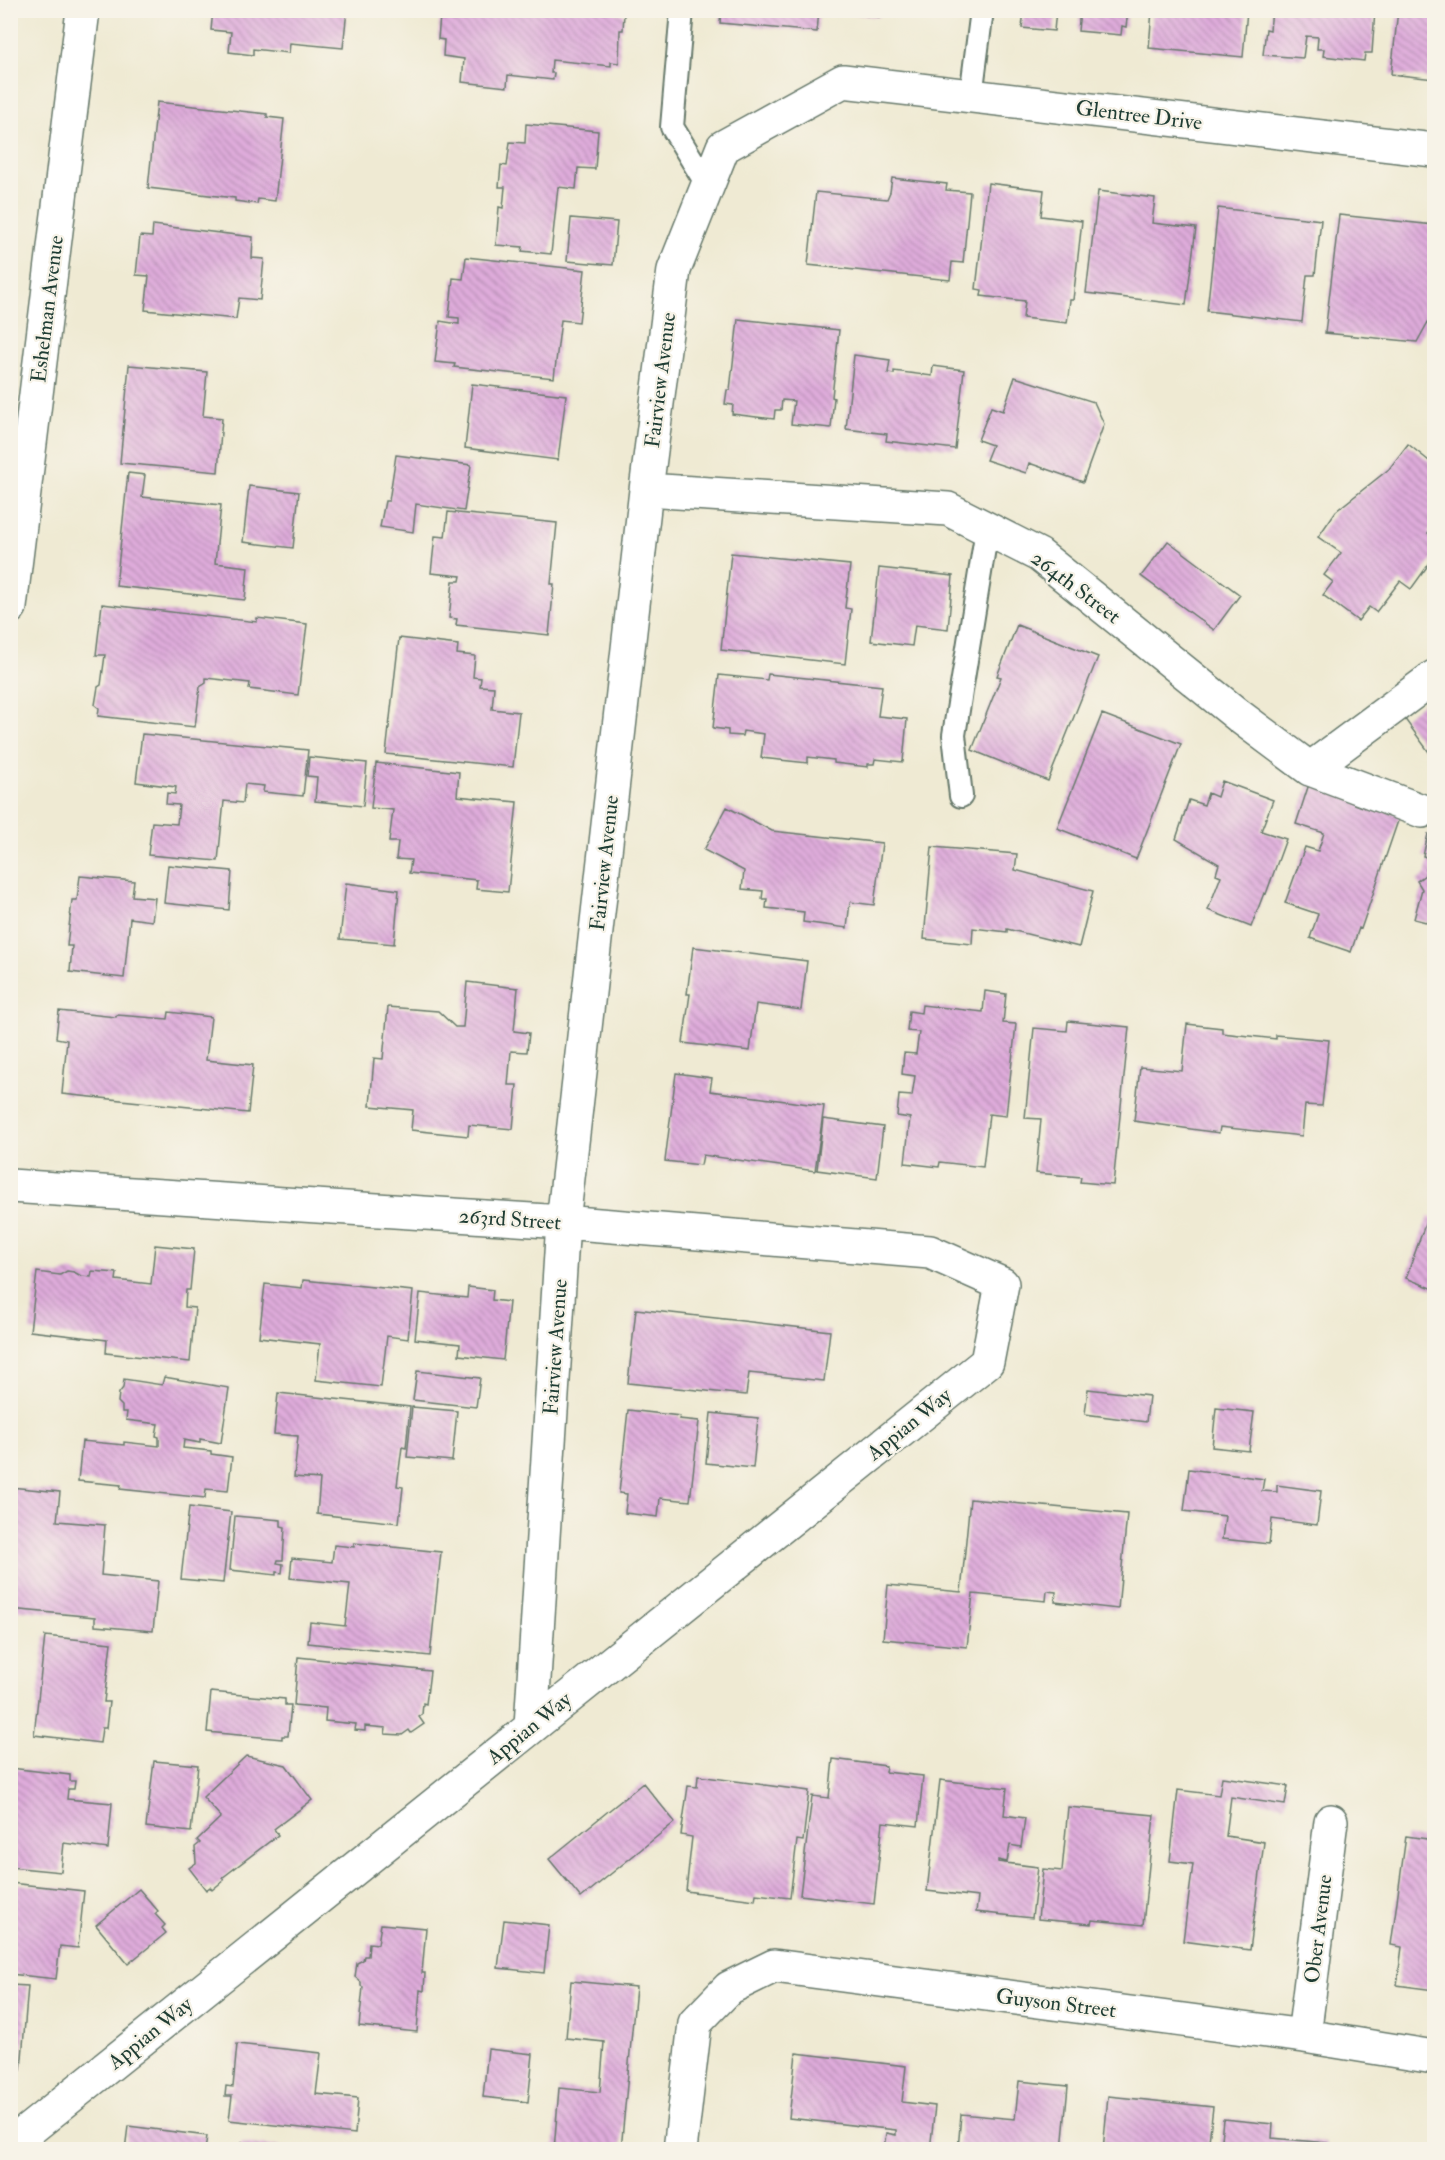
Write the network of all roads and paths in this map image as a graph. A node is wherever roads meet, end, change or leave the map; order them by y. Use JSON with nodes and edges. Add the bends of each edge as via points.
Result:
{"nodes":[{"id":1,"x":83,"y":10,"type":"edge"},
{"id":2,"x":682,"y":10,"type":"edge"},
{"id":3,"x":982,"y":10,"type":"edge"},
{"id":4,"x":843,"y":81,"type":"joint"},
{"id":5,"x":972,"y":96,"type":"junction"},
{"id":6,"x":1434,"y":150,"type":"edge"},
{"id":7,"x":708,"y":186,"type":"junction"},
{"id":8,"x":646,"y":490,"type":"junction"},
{"id":9,"x":987,"y":529,"type":"junction"},
{"id":10,"x":10,"y":607,"type":"edge"},
{"id":11,"x":1434,"y":677,"type":"edge"},
{"id":12,"x":1310,"y":769,"type":"junction"},
{"id":13,"x":961,"y":796,"type":"dead end"},
{"id":14,"x":1422,"y":811,"type":"dead end"},
{"id":15,"x":10,"y":1186,"type":"edge"},
{"id":16,"x":563,"y":1222,"type":"junction"},
{"id":17,"x":1002,"y":1284,"type":"joint"},
{"id":18,"x":531,"y":1726,"type":"junction"},
{"id":19,"x":1331,"y":1821,"type":"dead end"},
{"id":20,"x":1305,"y":2036,"type":"junction"},
{"id":21,"x":1434,"y":2057,"type":"edge"},
{"id":22,"x":10,"y":2145,"type":"edge"},
{"id":23,"x":680,"y":2150,"type":"edge"}],
"edges":[{"from":1,"to":10,"type":"street","name":"Eshelman Avenue"},
{"from":2,"to":7,"type":"lane","via":[[672,128]]},
{"from":3,"to":5,"type":"lane"},
{"from":4,"to":5,"type":"street","name":"Glentree Drive"},
{"from":4,"to":7,"type":"street","name":"Fairview Avenue","via":[[723,147]]},
{"from":5,"to":6,"type":"street","name":"Glentree Drive"},
{"from":7,"to":8,"type":"street","name":"Fairview Avenue","via":[[674,270]]},
{"from":8,"to":9,"type":"street","name":"264th Street","via":[[948,509]]},
{"from":8,"to":16,"type":"street","name":"Fairview Avenue"},
{"from":9,"to":12,"type":"street","name":"264th Street","via":[[1039,555]]},
{"from":9,"to":13,"type":"lane","via":[[954,735]]},
{"from":11,"to":12,"type":"street"},
{"from":12,"to":14,"type":"street","name":"264th Street"},
{"from":15,"to":16,"type":"street","name":"263rd Street"},
{"from":16,"to":17,"type":"street","name":"263rd Street","via":[[930,1252]]},
{"from":16,"to":18,"type":"street","name":"Fairview Avenue"},
{"from":17,"to":18,"type":"street","name":"Appian Way","via":[[987,1362]]},
{"from":18,"to":22,"type":"street","name":"Appian Way"},
{"from":19,"to":20,"type":"street","name":"Ober Avenue"},
{"from":20,"to":21,"type":"street","name":"Guyson Street"},
{"from":20,"to":23,"type":"street","name":"Guyson Street","via":[[774,1966],[729,1988],[696,2023]]}]}
